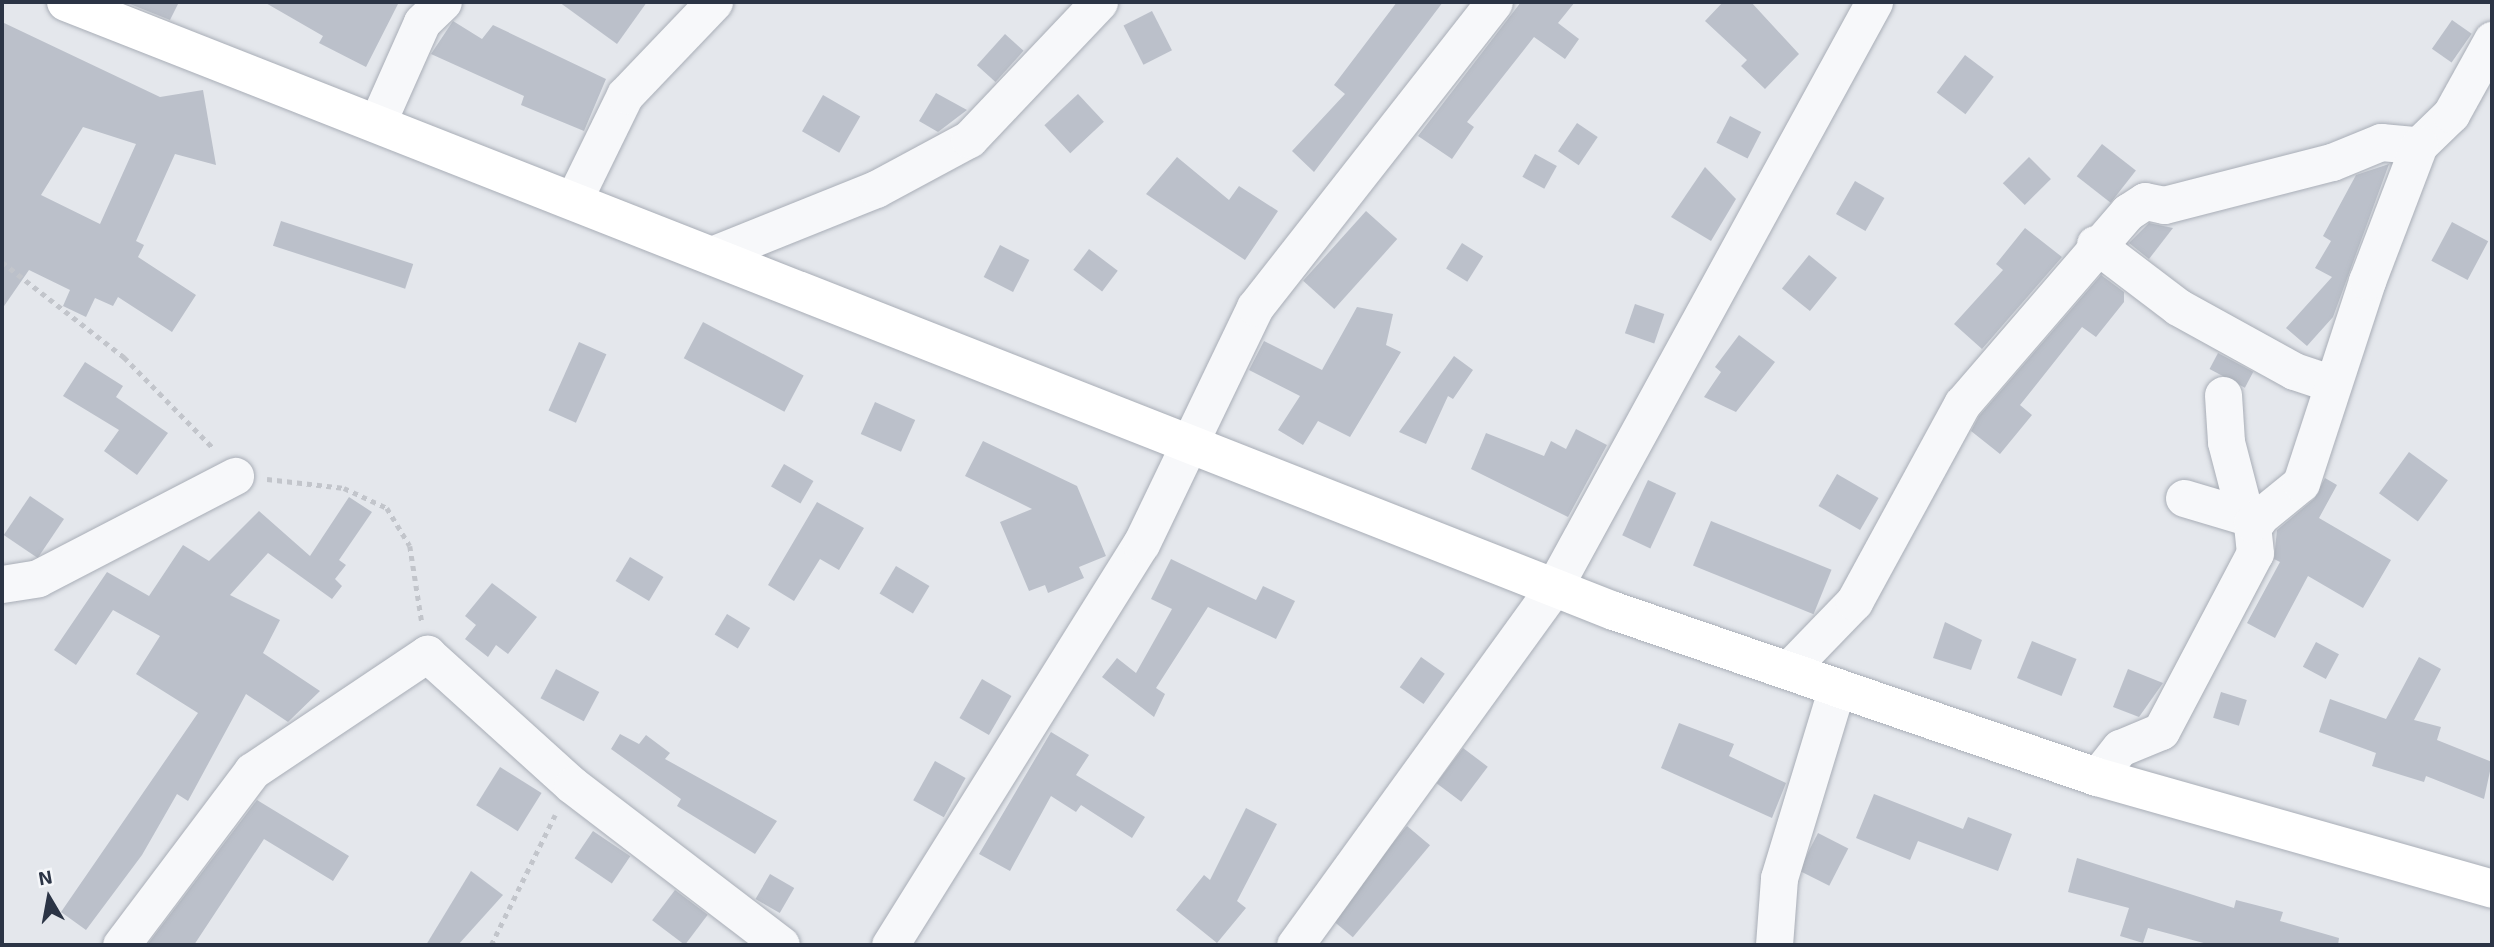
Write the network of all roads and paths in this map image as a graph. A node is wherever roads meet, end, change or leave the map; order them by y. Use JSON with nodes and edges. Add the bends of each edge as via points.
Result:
{"nodes":[{"id":1,"x":66,"y":2,"type":"edge"},
{"id":2,"x":443,"y":2,"type":"edge"},
{"id":3,"x":714,"y":2,"type":"edge"},
{"id":4,"x":1100,"y":2,"type":"edge"},
{"id":5,"x":1494,"y":2,"type":"edge"},
{"id":6,"x":1874,"y":2,"type":"edge"},
{"id":7,"x":2492,"y":40,"type":"edge"},
{"id":8,"x":377,"y":121,"type":"junction"},
{"id":9,"x":2419,"y":145,"type":"junction"},
{"id":10,"x":574,"y":199,"type":"junction"},
{"id":11,"x":2095,"y":244,"type":"junction"},
{"id":12,"x":714,"y":254,"type":"junction"},
{"id":13,"x":2333,"y":384,"type":"junction"},
{"id":14,"x":2223,"y":395,"type":"dead end"},
{"id":15,"x":1194,"y":444,"type":"junction"},
{"id":16,"x":235,"y":476,"type":"dead end"},
{"id":17,"x":2184,"y":498,"type":"dead end"},
{"id":18,"x":2251,"y":517,"type":"junction"},
{"id":19,"x":2,"y":584,"type":"edge"},
{"id":20,"x":1554,"y":587,"type":"junction"},
{"id":21,"x":1788,"y":670,"type":"junction"},
{"id":22,"x":1837,"y":687,"type":"junction"},
{"id":23,"x":2097,"y":777,"type":"junction"},
{"id":24,"x":572,"y":785,"type":"junction"},
{"id":25,"x":2492,"y":889,"type":"edge"},
{"id":26,"x":121,"y":945,"type":"edge"},
{"id":27,"x":491,"y":945,"type":"edge"},
{"id":28,"x":781,"y":945,"type":"edge"},
{"id":29,"x":890,"y":945,"type":"edge"},
{"id":30,"x":1295,"y":945,"type":"edge"},
{"id":31,"x":1774,"y":945,"type":"edge"}],
"edges":[{"from":1,"to":8,"type":"main road"},
{"from":2,"to":8,"type":"street","via":[[422,22]]},
{"from":3,"to":10,"type":"street","via":[[625,95]]},
{"from":4,"to":12,"type":"street","via":[[969,139],[876,190]]},
{"from":5,"to":15,"type":"street","via":[[1255,307]]},
{"from":6,"to":20,"type":"street"},
{"from":7,"to":9,"type":"street","via":[[2451,114]]},
{"from":8,"to":10,"type":"main road"},
{"from":9,"to":11,"type":"street","via":[[2381,142],[2176,202],[2145,201]]},
{"from":9,"to":13,"type":"street"},
{"from":10,"to":12,"type":"main road"},
{"from":11,"to":13,"type":"street","via":[[2197,318],[2294,371]]},
{"from":11,"to":21,"type":"street","via":[[1962,404],[1854,602]]},
{"from":12,"to":15,"type":"main road"},
{"from":13,"to":18,"type":"street","via":[[2301,484]]},
{"from":14,"to":18,"type":"street","via":[[2226,442]]},
{"from":15,"to":20,"type":"main road"},
{"from":15,"to":29,"type":"street","via":[[1141,544]]},
{"from":16,"to":19,"type":"street","via":[[38,578]]},
{"from":17,"to":18,"type":"street"},
{"from":18,"to":23,"type":"street","via":[[2255,553],[2161,731],[2120,748]]},
{"from":20,"to":21,"type":"main road"},
{"from":20,"to":30,"type":"street"},
{"from":21,"to":22,"type":"main road"},
{"from":22,"to":23,"type":"main road"},
{"from":22,"to":31,"type":"street","via":[[1779,878]]},
{"from":23,"to":25,"type":"main road"},
{"from":24,"to":26,"type":"street","via":[[427,654],[252,771]]},
{"from":24,"to":27,"type":"path","via":[[528,860]]},
{"from":24,"to":28,"type":"street"}]}
